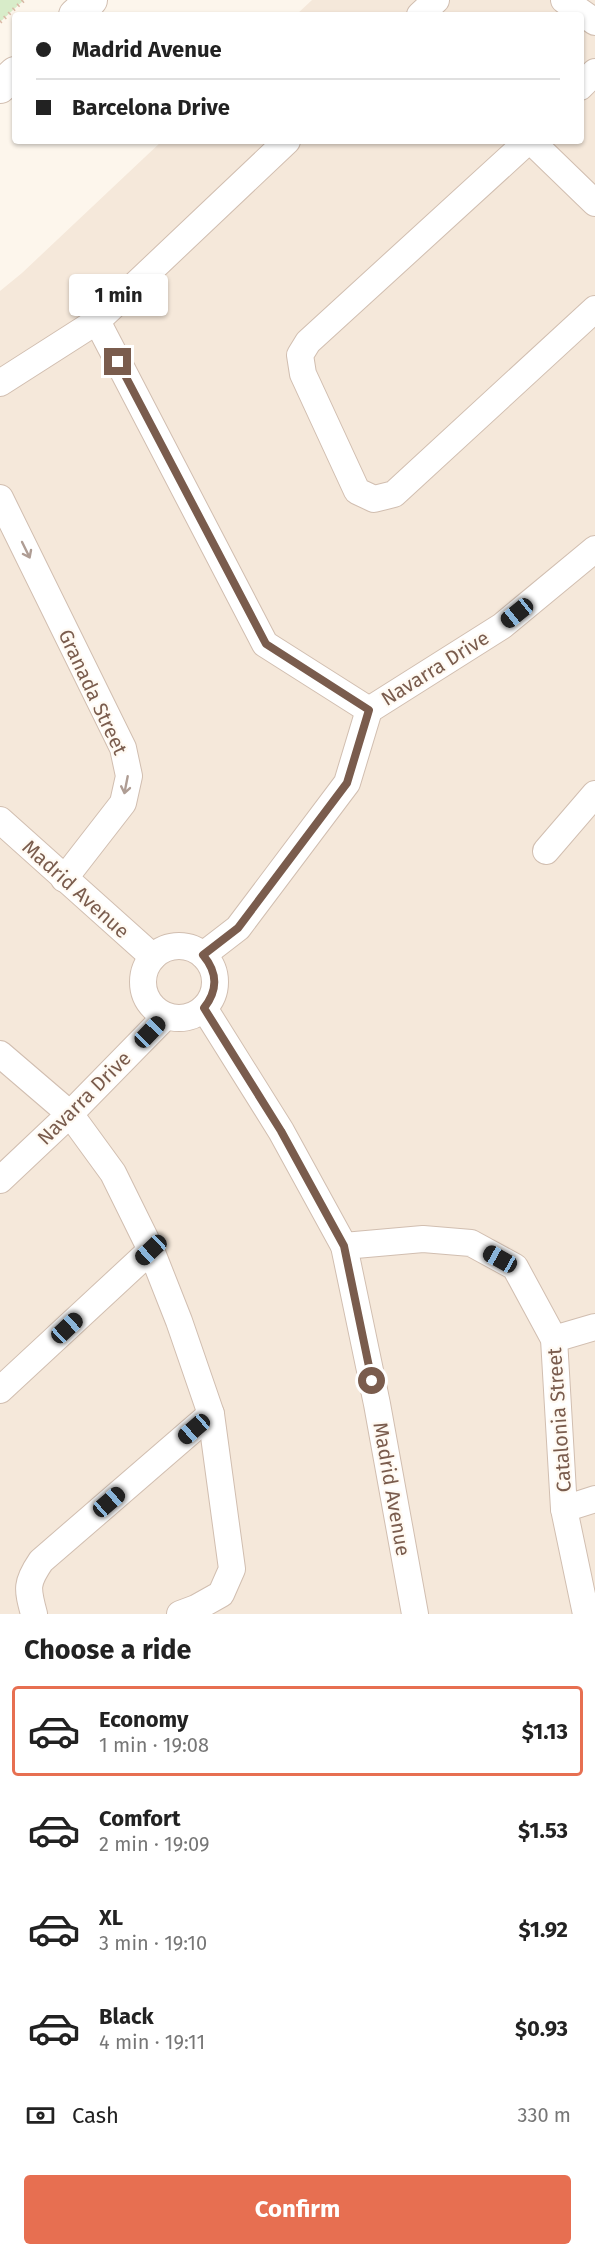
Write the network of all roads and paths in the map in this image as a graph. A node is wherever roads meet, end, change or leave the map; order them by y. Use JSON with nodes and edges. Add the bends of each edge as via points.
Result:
{"nodes":[{"id":1,"x":24,"y":0,"type":"edge"},
{"id":2,"x":91,"y":0,"type":"edge"},
{"id":3,"x":436,"y":0,"type":"edge"},
{"id":4,"x":564,"y":0,"type":"edge"},
{"id":5,"x":78,"y":12,"type":"edge"},
{"id":6,"x":423,"y":12,"type":"edge"},
{"id":7,"x":581,"y":12,"type":"edge"},
{"id":8,"x":0,"y":22,"type":"edge"},
{"id":9,"x":595,"y":72,"type":"edge"},
{"id":10,"x":12,"y":75,"type":"edge"},
{"id":11,"x":584,"y":83,"type":"edge"},
{"id":12,"x":0,"y":87,"type":"edge"},
{"id":13,"x":284,"y":144,"type":"edge"},
{"id":14,"x":527,"y":144,"type":"edge"},
{"id":15,"x":533,"y":144,"type":"edge"},
{"id":16,"x":595,"y":203,"type":"edge"},
{"id":17,"x":595,"y":309,"type":"edge"},
{"id":18,"x":97,"y":321,"type":"junction"},
{"id":19,"x":0,"y":383,"type":"edge"},
{"id":20,"x":0,"y":498,"type":"edge"},
{"id":21,"x":595,"y":549,"type":"edge"},
{"id":22,"x":369,"y":710,"type":"junction"},
{"id":23,"x":595,"y":794,"type":"edge"},
{"id":24,"x":0,"y":820,"type":"edge"},
{"id":25,"x":546,"y":851,"type":"dead end"},
{"id":26,"x":64,"y":879,"type":"junction"},
{"id":27,"x":203,"y":955,"type":"junction"},
{"id":28,"x":153,"y":957,"type":"junction"},
{"id":29,"x":204,"y":1008,"type":"junction"},
{"id":30,"x":166,"y":1016,"type":"junction"},
{"id":31,"x":0,"y":1054,"type":"edge"},
{"id":32,"x":70,"y":1114,"type":"junction"},
{"id":33,"x":0,"y":1180,"type":"edge"},
{"id":34,"x":344,"y":1246,"type":"junction"},
{"id":35,"x":151,"y":1250,"type":"junction"},
{"id":36,"x":595,"y":1327,"type":"edge"},
{"id":37,"x":554,"y":1339,"type":"junction"},
{"id":38,"x":0,"y":1390,"type":"edge"},
{"id":39,"x":211,"y":1414,"type":"junction"},
{"id":40,"x":595,"y":1499,"type":"edge"},
{"id":41,"x":564,"y":1509,"type":"junction"},
{"id":42,"x":34,"y":1614,"type":"edge"},
{"id":43,"x":180,"y":1614,"type":"edge"},
{"id":44,"x":415,"y":1614,"type":"edge"},
{"id":45,"x":586,"y":1614,"type":"edge"}],
"edges":[{"from":1,"to":8,"type":"path"},
{"from":2,"to":5,"type":"street"},
{"from":3,"to":6,"type":"street"},
{"from":4,"to":7,"type":"street"},
{"from":9,"to":11,"type":"street"},
{"from":10,"to":12,"type":"street"},
{"from":13,"to":18,"type":"street"},
{"from":14,"to":17,"type":"street","via":[[308,342],[300,355],[303,374],[357,491],[374,499],[394,494]]},
{"from":15,"to":16,"type":"street"},
{"from":18,"to":19,"type":"street"},
{"from":18,"to":22,"type":"street","via":[[266,644]]},
{"from":20,"to":26,"type":"street","name":"Granada Street","one_way":true,"via":[[123,748],[129,776],[123,803]]},
{"from":21,"to":22,"type":"street","name":"Navarra Drive","via":[[502,626]]},
{"from":22,"to":27,"type":"street","name":"Navarra Drive","via":[[347,783],[238,928]]},
{"from":23,"to":25,"type":"street"},
{"from":24,"to":26,"type":"street","name":"Madrid Avenue"},
{"from":26,"to":28,"type":"street","name":"Madrid Avenue"},
{"from":27,"to":28,"type":"street","via":[[183,946],[162,950]]},
{"from":27,"to":29,"type":"street","via":[[215,976],[215,988]]},
{"from":28,"to":30,"type":"street","via":[[146,967],[144,990],[148,1001]]},
{"from":29,"to":30,"type":"street","via":[[186,1017]]},
{"from":29,"to":34,"type":"street","name":"Madrid Avenue","via":[[281,1131]]},
{"from":30,"to":32,"type":"street","name":"Navarra Drive"},
{"from":31,"to":32,"type":"street"},
{"from":32,"to":33,"type":"street","name":"Navarra Drive"},
{"from":32,"to":35,"type":"street","via":[[113,1173]]},
{"from":34,"to":37,"type":"street","name":"Catalonia Street","via":[[423,1239],[471,1243],[515,1267]]},
{"from":34,"to":44,"type":"street","name":"Madrid Avenue"},
{"from":35,"to":38,"type":"street"},
{"from":35,"to":39,"type":"street"},
{"from":36,"to":37,"type":"street"},
{"from":37,"to":41,"type":"street","name":"Catalonia Street"},
{"from":39,"to":42,"type":"street","via":[[41,1561],[30,1578],[29,1597]]},
{"from":39,"to":43,"type":"street","via":[[232,1569],[221,1594]]},
{"from":40,"to":41,"type":"street"},
{"from":41,"to":45,"type":"street","name":"Catalonia Street"}]}
